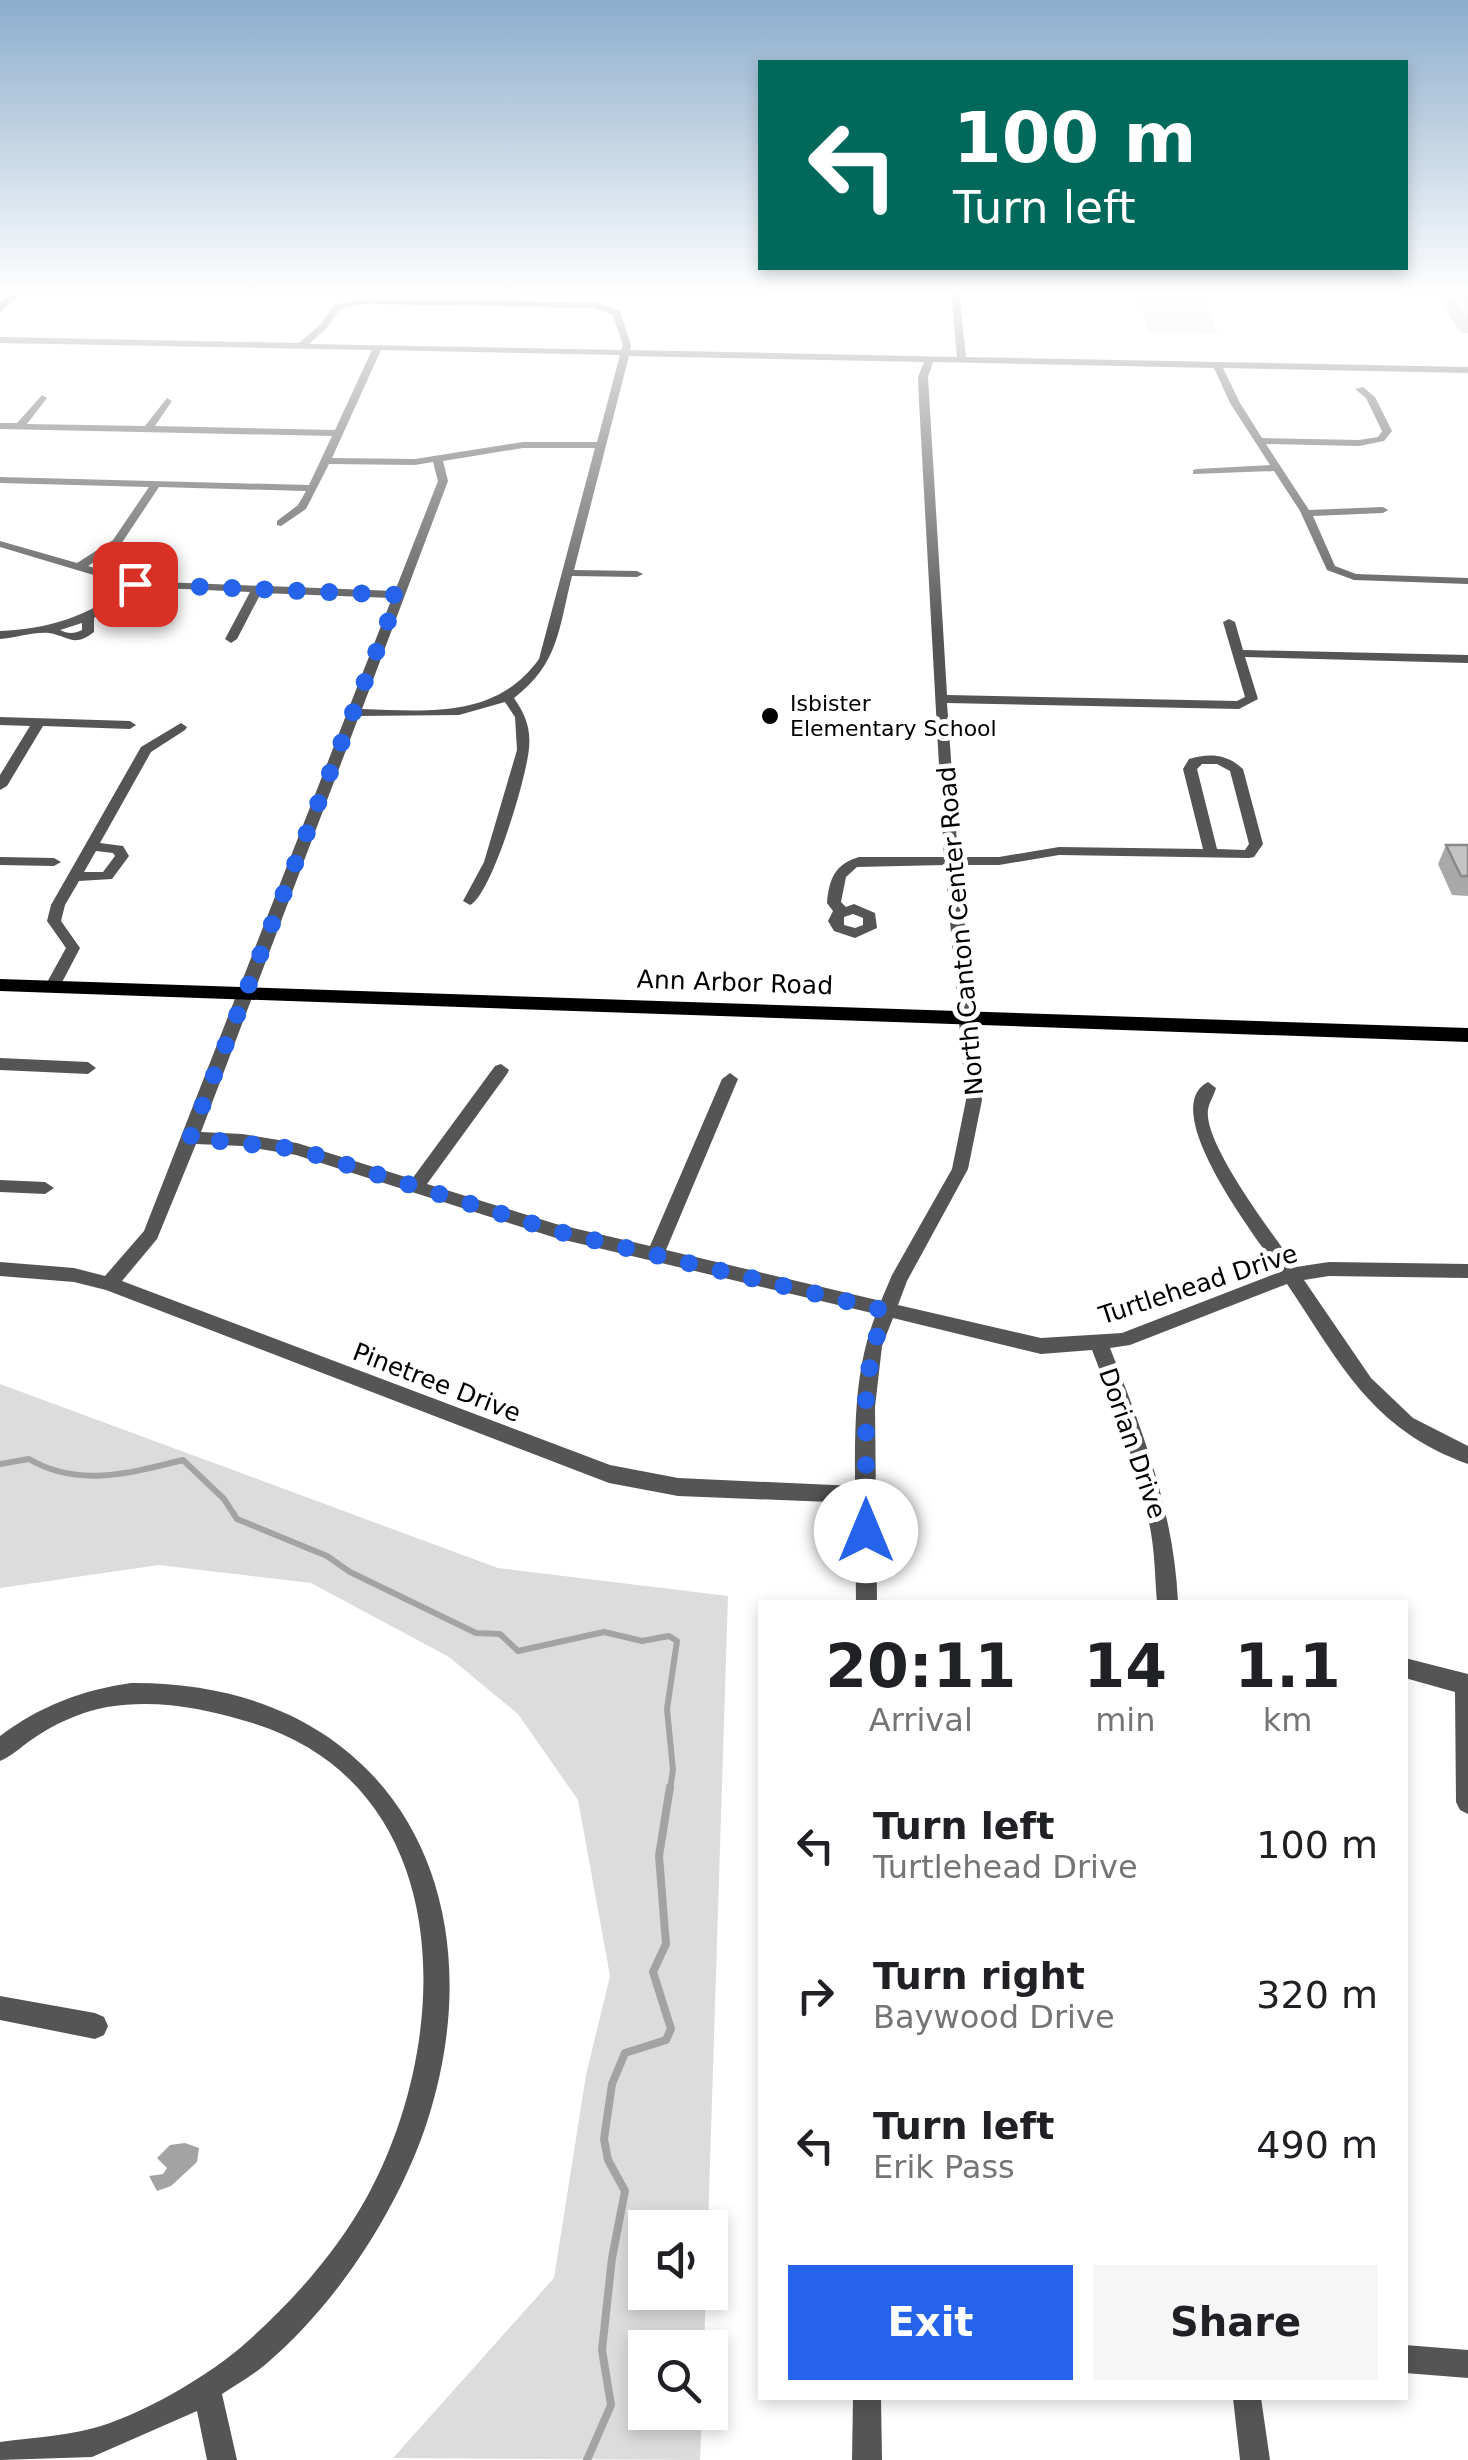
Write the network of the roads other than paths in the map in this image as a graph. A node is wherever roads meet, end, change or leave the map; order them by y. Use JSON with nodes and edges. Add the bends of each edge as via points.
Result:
{"nodes":[{"id":1,"x":37,"y":405,"type":"edge"},
{"id":2,"x":164,"y":405,"type":"edge"},
{"id":3,"x":353,"y":405,"type":"edge"},
{"id":4,"x":611,"y":405,"type":"edge"},
{"id":5,"x":924,"y":405,"type":"edge"},
{"id":6,"x":1233,"y":405,"type":"edge"},
{"id":7,"x":1374,"y":405,"type":"edge"},
{"id":8,"x":0,"y":426,"type":"edge"},
{"id":9,"x":20,"y":426,"type":"junction"},
{"id":10,"x":148,"y":429,"type":"junction"},
{"id":11,"x":340,"y":434,"type":"junction"},
{"id":12,"x":1262,"y":441,"type":"junction"},
{"id":13,"x":601,"y":445,"type":"junction"},
{"id":14,"x":438,"y":460,"type":"junction"},
{"id":15,"x":326,"y":461,"type":"junction"},
{"id":16,"x":1274,"y":468,"type":"junction"},
{"id":17,"x":1196,"y":472,"type":"dead end"},
{"id":18,"x":0,"y":480,"type":"edge"},
{"id":19,"x":156,"y":484,"type":"junction"},
{"id":20,"x":313,"y":488,"type":"junction"},
{"id":21,"x":1382,"y":510,"type":"dead end"},
{"id":22,"x":1306,"y":513,"type":"junction"},
{"id":23,"x":281,"y":523,"type":"dead end"},
{"id":24,"x":0,"y":544,"type":"edge"},
{"id":25,"x":78,"y":568,"type":"junction"},
{"id":26,"x":567,"y":572,"type":"junction"},
{"id":27,"x":637,"y":574,"type":"dead end"},
{"id":28,"x":1468,"y":581,"type":"edge"},
{"id":29,"x":135,"y":584,"type":"junction"},
{"id":30,"x":256,"y":592,"type":"junction"},
{"id":31,"x":398,"y":595,"type":"junction"},
{"id":32,"x":1228,"y":622,"type":"dead end"},
{"id":33,"x":0,"y":635,"type":"edge"},
{"id":34,"x":231,"y":639,"type":"dead end"},
{"id":35,"x":1238,"y":653,"type":"junction"},
{"id":36,"x":1468,"y":659,"type":"edge"},
{"id":37,"x":507,"y":696,"type":"junction"},
{"id":38,"x":943,"y":700,"type":"junction"},
{"id":39,"x":352,"y":712,"type":"junction"},
{"id":40,"x":0,"y":721,"type":"edge"},
{"id":41,"x":39,"y":722,"type":"junction"},
{"id":42,"x":130,"y":725,"type":"dead end"},
{"id":43,"x":181,"y":727,"type":"dead end"},
{"id":44,"x":0,"y":786,"type":"edge"},
{"id":45,"x":91,"y":846,"type":"junction"},
{"id":46,"x":1212,"y":855,"type":"junction"},
{"id":47,"x":0,"y":861,"type":"edge"},
{"id":48,"x":54,"y":862,"type":"dead end"},
{"id":49,"x":953,"y":862,"type":"junction"},
{"id":50,"x":74,"y":877,"type":"junction"},
{"id":51,"x":470,"y":901,"type":"dead end"},
{"id":52,"x":842,"y":911,"type":"dead end"},
{"id":53,"x":0,"y":984,"type":"edge"},
{"id":54,"x":54,"y":986,"type":"junction"},
{"id":55,"x":245,"y":993,"type":"junction"},
{"id":56,"x":969,"y":1018,"type":"junction"},
{"id":57,"x":1468,"y":1034,"type":"edge"},
{"id":58,"x":0,"y":1064,"type":"edge"},
{"id":59,"x":88,"y":1068,"type":"dead end"},
{"id":60,"x":502,"y":1070,"type":"dead end"},
{"id":61,"x":730,"y":1079,"type":"dead end"},
{"id":62,"x":1208,"y":1088,"type":"dead end"},
{"id":63,"x":190,"y":1138,"type":"junction"},
{"id":64,"x":0,"y":1186,"type":"edge"},
{"id":65,"x":415,"y":1187,"type":"junction"},
{"id":66,"x":44,"y":1188,"type":"dead end"},
{"id":67,"x":655,"y":1255,"type":"junction"},
{"id":68,"x":0,"y":1268,"type":"edge"},
{"id":69,"x":1468,"y":1271,"type":"edge"},
{"id":70,"x":1291,"y":1275,"type":"junction"},
{"id":71,"x":109,"y":1284,"type":"junction"},
{"id":72,"x":883,"y":1310,"type":"junction"},
{"id":73,"x":1099,"y":1344,"type":"junction"},
{"id":74,"x":1468,"y":1456,"type":"edge"},
{"id":75,"x":866,"y":1495,"type":"junction"},
{"id":76,"x":866,"y":1600,"type":"edge"},
{"id":77,"x":1167,"y":1600,"type":"edge"},
{"id":78,"x":1408,"y":1669,"type":"edge"},
{"id":79,"x":1467,"y":1685,"type":"edge"},
{"id":80,"x":0,"y":1750,"type":"edge"},
{"id":81,"x":1468,"y":1802,"type":"edge"},
{"id":82,"x":0,"y":2008,"type":"edge"},
{"id":83,"x":95,"y":2026,"type":"dead end"},
{"id":84,"x":1408,"y":2360,"type":"edge"},
{"id":85,"x":1468,"y":2364,"type":"edge"},
{"id":86,"x":207,"y":2390,"type":"junction"},
{"id":87,"x":867,"y":2400,"type":"edge"},
{"id":88,"x":1247,"y":2400,"type":"edge"},
{"id":89,"x":0,"y":2457,"type":"edge"},
{"id":90,"x":222,"y":2460,"type":"edge"},
{"id":91,"x":868,"y":2460,"type":"edge"},
{"id":92,"x":1255,"y":2460,"type":"edge"}],
"edges":[{"from":1,"to":9,"type":"street"},
{"from":2,"to":10,"type":"street"},
{"from":3,"to":11,"type":"street"},
{"from":4,"to":13,"type":"street"},
{"from":5,"to":38,"type":"street","name":"North Canton Center Road"},
{"from":6,"to":12,"type":"street"},
{"from":7,"to":12,"type":"street","via":[[1387,431],[1382,439]]},
{"from":8,"to":9,"type":"street"},
{"from":9,"to":10,"type":"street"},
{"from":10,"to":11,"type":"street"},
{"from":11,"to":15,"type":"street"},
{"from":12,"to":16,"type":"street"},
{"from":13,"to":14,"type":"street","via":[[524,445]]},
{"from":13,"to":26,"type":"street"},
{"from":14,"to":15,"type":"street"},
{"from":14,"to":31,"type":"street","via":[[443,481]]},
{"from":15,"to":20,"type":"street"},
{"from":16,"to":17,"type":"street"},
{"from":16,"to":22,"type":"street"},
{"from":18,"to":19,"type":"street"},
{"from":19,"to":20,"type":"street"},
{"from":19,"to":25,"type":"street","via":[[117,542]]},
{"from":20,"to":23,"type":"street"},
{"from":21,"to":22,"type":"street"},
{"from":22,"to":28,"type":"street","via":[[1329,566],[1341,574]]},
{"from":24,"to":25,"type":"street"},
{"from":25,"to":29,"type":"street"},
{"from":26,"to":27,"type":"street"},
{"from":26,"to":37,"type":"street","via":[[544,663]]},
{"from":29,"to":30,"type":"street"},
{"from":29,"to":33,"type":"street","via":[[88,616],[88,632],[79,636],[66,638],[49,628]]},
{"from":30,"to":31,"type":"street"},
{"from":30,"to":34,"type":"street"},
{"from":31,"to":39,"type":"street"},
{"from":32,"to":35,"type":"street"},
{"from":35,"to":36,"type":"street"},
{"from":35,"to":38,"type":"street","via":[[1252,699],[1244,704]]},
{"from":37,"to":39,"type":"street","via":[[445,713]]},
{"from":37,"to":51,"type":"street","via":[[521,718],[523,750],[492,862]]},
{"from":38,"to":49,"type":"street","name":"North Canton Center Road"},
{"from":39,"to":55,"type":"street"},
{"from":40,"to":41,"type":"street"},
{"from":41,"to":42,"type":"street"},
{"from":41,"to":44,"type":"street"},
{"from":43,"to":45,"type":"street","via":[[146,750]]},
{"from":45,"to":50,"type":"street"},
{"from":45,"to":50,"type":"street","via":[[118,849],[122,856],[107,876]]},
{"from":46,"to":46,"type":"street","via":[[1245,855],[1256,844],[1236,768],[1204,759],[1190,769]]},
{"from":46,"to":49,"type":"street","via":[[1059,850]]},
{"from":47,"to":48,"type":"street"},
{"from":49,"to":52,"type":"street","via":[[852,863],[842,868],[835,887],[834,904]]},
{"from":49,"to":56,"type":"street","name":"North Canton Center Road"},
{"from":50,"to":54,"type":"street","via":[[54,916],[73,948]]},
{"from":53,"to":54,"type":"main road","name":"Ann Arbor Road"},
{"from":54,"to":55,"type":"main road","name":"Ann Arbor Road"},
{"from":55,"to":56,"type":"main road","name":"Ann Arbor Road"},
{"from":55,"to":63,"type":"street"},
{"from":56,"to":57,"type":"main road","name":"Ann Arbor Road"},
{"from":56,"to":72,"type":"street","name":"North Canton Center Road","via":[[974,1100],[968,1146]]},
{"from":58,"to":59,"type":"street"},
{"from":60,"to":65,"type":"street"},
{"from":61,"to":67,"type":"street"},
{"from":62,"to":70,"type":"street","via":[[1199,1112],[1204,1135]]},
{"from":63,"to":65,"type":"street","name":"Turtlehead Drive","via":[[297,1149]]},
{"from":63,"to":71,"type":"street","via":[[151,1234]]},
{"from":64,"to":66,"type":"street"},
{"from":65,"to":67,"type":"street","name":"Turtlehead Drive"},
{"from":67,"to":72,"type":"street","name":"Turtlehead Drive"},
{"from":68,"to":71,"type":"street","name":"Pinetree Drive"},
{"from":69,"to":70,"type":"street","name":"Turtlehead Drive"},
{"from":70,"to":73,"type":"street","name":"Turtlehead Drive","via":[[1147,1333]]},
{"from":70,"to":74,"type":"street","via":[[1383,1405],[1421,1434]]},
{"from":71,"to":75,"type":"street","name":"Pinetree Drive","via":[[610,1474],[678,1487]]},
{"from":72,"to":73,"type":"street","name":"Turtlehead Drive","via":[[1024,1344]]},
{"from":72,"to":75,"type":"street","name":"North Canton Center Road","via":[[866,1383]]},
{"from":73,"to":77,"type":"street","name":"Dorian Drive","via":[[1157,1505]]},
{"from":75,"to":76,"type":"street","name":"North Canton Center Road"},
{"from":78,"to":79,"type":"street"},
{"from":79,"to":81,"type":"street"},
{"from":80,"to":86,"type":"street","via":[[61,1711],[121,1693],[180,1693],[256,1713],[314,1738],[369,1784],[393,1816],[425,1886],[438,1960],[438,2010],[407,2142],[327,2279],[256,2352]]},
{"from":82,"to":83,"type":"street"},
{"from":84,"to":85,"type":"street"},
{"from":86,"to":89,"type":"street","via":[[119,2435],[73,2449]]},
{"from":86,"to":90,"type":"street"},
{"from":87,"to":91,"type":"street"},
{"from":88,"to":92,"type":"street"}]}
